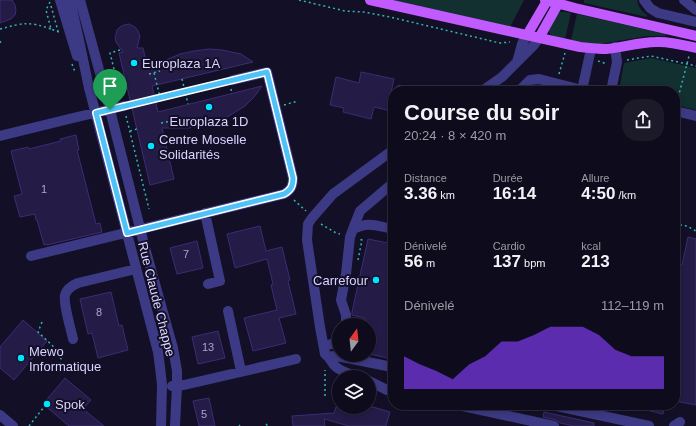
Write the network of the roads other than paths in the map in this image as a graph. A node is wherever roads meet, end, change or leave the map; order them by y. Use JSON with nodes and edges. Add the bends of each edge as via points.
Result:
{"nodes":[{"id":1,"x":70,"y":0,"type":"edge"},
{"id":2,"x":80,"y":0,"type":"edge"},
{"id":3,"x":370,"y":0,"type":"edge"},
{"id":4,"x":546,"y":0,"type":"edge"},
{"id":5,"x":644,"y":0,"type":"edge"},
{"id":6,"x":684,"y":0,"type":"edge"},
{"id":7,"x":55,"y":1,"type":"edge"},
{"id":8,"x":559,"y":2,"type":"edge"},
{"id":9,"x":696,"y":10,"type":"edge"},
{"id":10,"x":696,"y":22,"type":"edge"},
{"id":11,"x":696,"y":36,"type":"edge"},
{"id":12,"x":539,"y":38,"type":"junction"},
{"id":13,"x":524,"y":39,"type":"junction"},
{"id":14,"x":615,"y":47,"type":"junction"},
{"id":15,"x":591,"y":49,"type":"junction"},
{"id":16,"x":693,"y":52,"type":"edge"},
{"id":17,"x":518,"y":62,"type":"junction"},
{"id":18,"x":233,"y":80,"type":"road end"},
{"id":19,"x":489,"y":86,"type":"edge"},
{"id":20,"x":524,"y":86,"type":"edge"},
{"id":21,"x":568,"y":86,"type":"edge"},
{"id":22,"x":585,"y":86,"type":"edge"},
{"id":23,"x":612,"y":86,"type":"edge"},
{"id":24,"x":89,"y":88,"type":"junction"},
{"id":25,"x":124,"y":106,"type":"road end"},
{"id":26,"x":680,"y":109,"type":"edge"},
{"id":27,"x":110,"y":110,"type":"junction"},
{"id":28,"x":96,"y":113,"type":"junction"},
{"id":29,"x":696,"y":116,"type":"edge"},
{"id":30,"x":0,"y":136,"type":"edge"},
{"id":31,"x":388,"y":154,"type":"edge"},
{"id":32,"x":388,"y":187,"type":"edge"},
{"id":33,"x":202,"y":214,"type":"junction"},
{"id":34,"x":388,"y":228,"type":"edge"},
{"id":35,"x":141,"y":229,"type":"junction"},
{"id":36,"x":353,"y":229,"type":"junction"},
{"id":37,"x":127,"y":233,"type":"junction"},
{"id":38,"x":31,"y":256,"type":"dead end"},
{"id":39,"x":136,"y":269,"type":"junction"},
{"id":40,"x":208,"y":284,"type":"dead end"},
{"id":41,"x":228,"y":311,"type":"dead end"},
{"id":42,"x":346,"y":318,"type":"edge"},
{"id":43,"x":73,"y":339,"type":"dead end"},
{"id":44,"x":332,"y":350,"type":"edge"},
{"id":45,"x":327,"y":355,"type":"junction"},
{"id":46,"x":296,"y":359,"type":"dead end"},
{"id":47,"x":388,"y":366,"type":"edge"},
{"id":48,"x":341,"y":370,"type":"edge"},
{"id":49,"x":241,"y":371,"type":"junction"},
{"id":50,"x":376,"y":384,"type":"edge"},
{"id":51,"x":162,"y":385,"type":"junction"},
{"id":52,"x":177,"y":386,"type":"junction"},
{"id":53,"x":388,"y":390,"type":"edge"},
{"id":54,"x":481,"y":410,"type":"edge"},
{"id":55,"x":575,"y":410,"type":"edge"},
{"id":56,"x":0,"y":415,"type":"edge"},
{"id":57,"x":13,"y":426,"type":"edge"},
{"id":58,"x":161,"y":426,"type":"edge"},
{"id":59,"x":175,"y":426,"type":"edge"},
{"id":60,"x":554,"y":426,"type":"edge"},
{"id":61,"x":649,"y":426,"type":"edge"}],
"edges":[{"from":1,"to":24,"type":"street","name":"Rue Claude Chappe"},
{"from":2,"to":27,"type":"street"},
{"from":3,"to":13,"type":"main road"},
{"from":4,"to":8,"type":"main road"},
{"from":4,"to":13,"type":"main road"},
{"from":5,"to":10,"type":"street","via":[[658,13]]},
{"from":6,"to":9,"type":"street"},
{"from":7,"to":24,"type":"street","name":"Rue Claude Chappe"},
{"from":8,"to":11,"type":"main road"},
{"from":8,"to":12,"type":"main road"},
{"from":12,"to":13,"type":"main road"},
{"from":12,"to":15,"type":"main road"},
{"from":12,"to":17,"type":"street"},
{"from":13,"to":17,"type":"street"},
{"from":14,"to":15,"type":"main road"},
{"from":14,"to":16,"type":"main road","via":[[667,42]]},
{"from":14,"to":23,"type":"street","via":[[617,62]]},
{"from":15,"to":22,"type":"street","via":[[593,60]]},
{"from":17,"to":19,"type":"street"},
{"from":18,"to":33,"type":"street","via":[[267,72],[293,178],[292,187],[284,194]]},
{"from":20,"to":21,"type":"street","via":[[530,80],[539,79]]},
{"from":24,"to":28,"type":"street","name":"Rue Claude Chappe"},
{"from":25,"to":27,"type":"street"},
{"from":26,"to":29,"type":"street"},
{"from":27,"to":28,"type":"street"},
{"from":27,"to":35,"type":"street"},
{"from":28,"to":30,"type":"street"},
{"from":28,"to":37,"type":"street","name":"Rue Claude Chappe"},
{"from":31,"to":45,"type":"street","via":[[334,194],[308,224],[307,240],[320,327]]},
{"from":32,"to":36,"type":"street","via":[[360,211]]},
{"from":33,"to":35,"type":"street"},
{"from":33,"to":40,"type":"street","via":[[220,281]]},
{"from":34,"to":36,"type":"street","via":[[369,224]]},
{"from":35,"to":37,"type":"street"},
{"from":35,"to":52,"type":"street","via":[[173,348]]},
{"from":36,"to":42,"type":"street","via":[[341,300]]},
{"from":37,"to":38,"type":"street"},
{"from":37,"to":39,"type":"street","name":"Rue Claude Chappe"},
{"from":39,"to":43,"type":"street","via":[[78,283],[69,289],[65,295],[65,302]]},
{"from":39,"to":51,"type":"street","name":"Rue Claude Chappe","via":[[158,352]]},
{"from":41,"to":49,"type":"street"},
{"from":44,"to":45,"type":"street"},
{"from":45,"to":47,"type":"street"},
{"from":45,"to":48,"type":"street"},
{"from":46,"to":49,"type":"street"},
{"from":49,"to":52,"type":"street"},
{"from":50,"to":53,"type":"street"},
{"from":51,"to":52,"type":"street"},
{"from":51,"to":58,"type":"street","name":"Rue Claude Chappe"},
{"from":52,"to":59,"type":"street"},
{"from":54,"to":60,"type":"street"},
{"from":55,"to":61,"type":"street"},
{"from":56,"to":57,"type":"street"}]}
